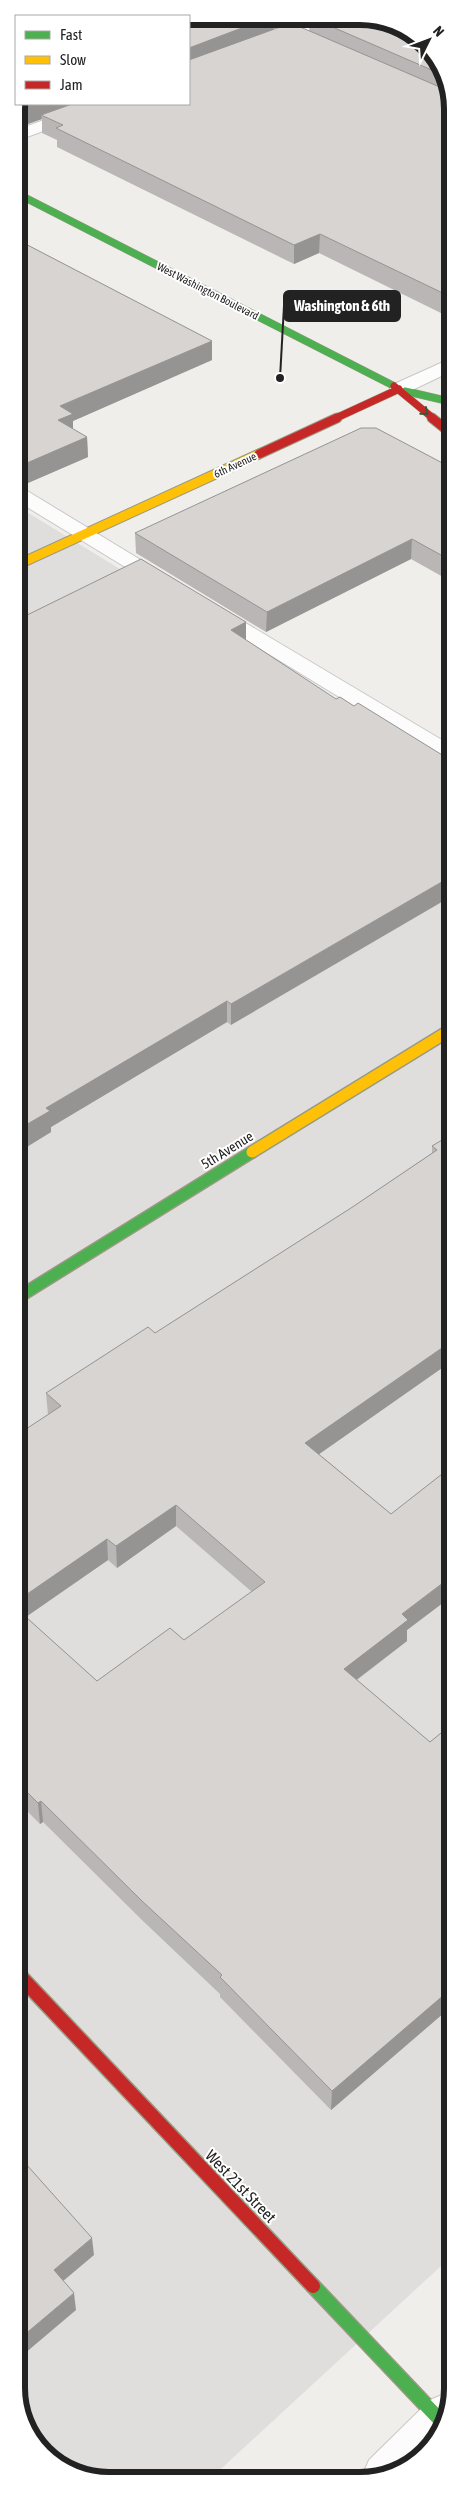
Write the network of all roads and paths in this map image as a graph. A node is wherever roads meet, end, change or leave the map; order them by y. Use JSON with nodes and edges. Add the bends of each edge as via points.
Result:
{"nodes":[{"id":1,"x":317,"y":25,"type":"edge"},
{"id":2,"x":274,"y":27,"type":"edge"},
{"id":3,"x":290,"y":35,"type":"junction"},
{"id":4,"x":311,"y":44,"type":"edge"},
{"id":5,"x":253,"y":48,"type":"edge"},
{"id":6,"x":100,"y":105,"type":"edge"},
{"id":7,"x":25,"y":133,"type":"edge"},
{"id":8,"x":25,"y":198,"type":"edge"},
{"id":9,"x":444,"y":368,"type":"edge"},
{"id":10,"x":399,"y":390,"type":"junction"},
{"id":11,"x":444,"y":400,"type":"edge"},
{"id":12,"x":444,"y":427,"type":"edge"},
{"id":13,"x":25,"y":498,"type":"edge"},
{"id":14,"x":84,"y":534,"type":"junction"},
{"id":15,"x":25,"y":561,"type":"edge"},
{"id":16,"x":444,"y":751,"type":"edge"},
{"id":17,"x":444,"y":1033,"type":"edge"},
{"id":18,"x":25,"y":1293,"type":"edge"},
{"id":19,"x":25,"y":1981,"type":"edge"},
{"id":20,"x":440,"y":2416,"type":"edge"},
{"id":21,"x":436,"y":2424,"type":"edge"},
{"id":22,"x":392,"y":2466,"type":"edge"}],
"edges":[{"from":1,"to":3,"type":"street"},
{"from":2,"to":3,"type":"street"},
{"from":3,"to":4,"type":"street"},
{"from":3,"to":5,"type":"street"},
{"from":6,"to":7,"type":"street"},
{"from":8,"to":10,"type":"street","name":"West Washington Boulevard"},
{"from":9,"to":10,"type":"street","name":"6th Avenue"},
{"from":10,"to":11,"type":"street","name":"West Washington Boulevard"},
{"from":10,"to":12,"type":"street","name":"West Washington Boulevard","one_way":true},
{"from":10,"to":14,"type":"street","name":"6th Avenue"},
{"from":13,"to":14,"type":"street"},
{"from":14,"to":15,"type":"street","name":"6th Avenue"},
{"from":14,"to":16,"type":"street"},
{"from":17,"to":18,"type":"street","name":"5th Avenue"},
{"from":19,"to":20,"type":"street","name":"West 21st Street"},
{"from":21,"to":22,"type":"street"}]}
